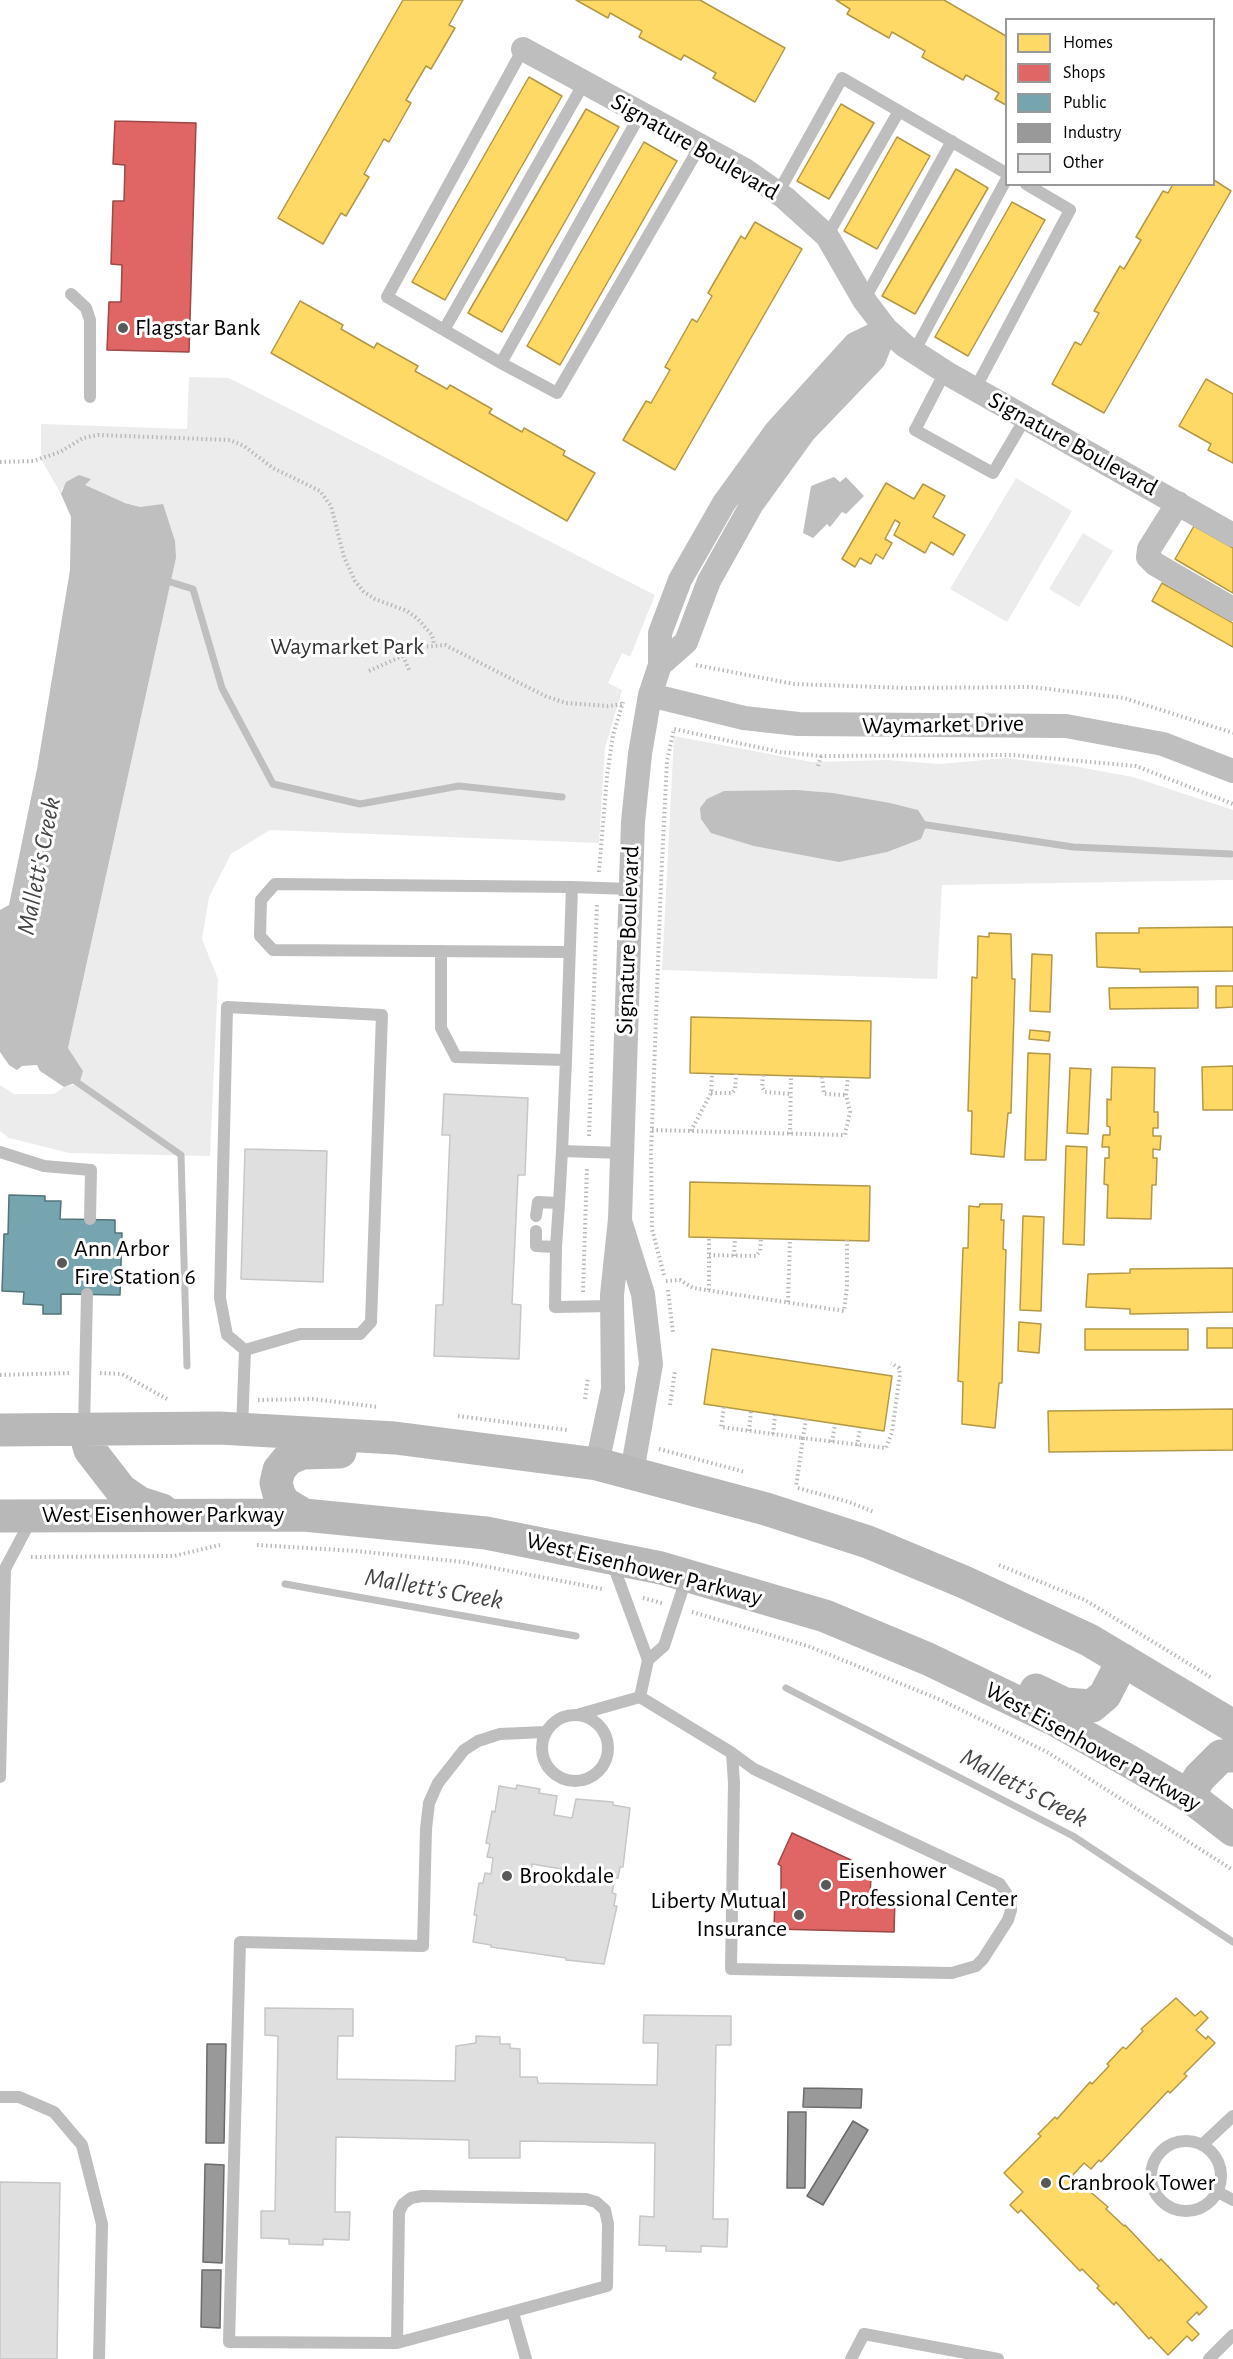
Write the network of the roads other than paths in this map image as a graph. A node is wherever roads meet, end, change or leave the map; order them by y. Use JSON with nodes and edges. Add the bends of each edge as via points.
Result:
{"nodes":[{"id":1,"x":523,"y":49,"type":"joint"},
{"id":2,"x":584,"y":83,"type":"junction"},
{"id":3,"x":899,"y":111,"type":"junction"},
{"id":4,"x":641,"y":113,"type":"junction"},
{"id":5,"x":952,"y":141,"type":"junction"},
{"id":6,"x":700,"y":146,"type":"junction"},
{"id":7,"x":1005,"y":172,"type":"edge"},
{"id":8,"x":1005,"y":182,"type":"edge"},
{"id":9,"x":1029,"y":186,"type":"edge"},
{"id":10,"x":778,"y":193,"type":"junction"},
{"id":11,"x":827,"y":236,"type":"junction"},
{"id":12,"x":70,"y":294,"type":"dead end"},
{"id":13,"x":864,"y":300,"type":"junction"},
{"id":14,"x":886,"y":329,"type":"junction"},
{"id":15,"x":444,"y":330,"type":"junction"},
{"id":16,"x":914,"y":352,"type":"junction"},
{"id":17,"x":501,"y":363,"type":"junction"},
{"id":18,"x":945,"y":372,"type":"junction"},
{"id":19,"x":975,"y":389,"type":"junction"},
{"id":20,"x":90,"y":397,"type":"dead end"},
{"id":21,"x":1026,"y":417,"type":"junction"},
{"id":22,"x":1178,"y":503,"type":"junction"},
{"id":23,"x":1233,"y":535,"type":"edge"},
{"id":24,"x":1233,"y":609,"type":"edge"},
{"id":25,"x":650,"y":695,"type":"junction"},
{"id":26,"x":1233,"y":771,"type":"edge"},
{"id":27,"x":572,"y":887,"type":"junction"},
{"id":28,"x":630,"y":889,"type":"junction"},
{"id":29,"x":441,"y":951,"type":"junction"},
{"id":30,"x":570,"y":952,"type":"junction"},
{"id":31,"x":566,"y":1060,"type":"junction"},
{"id":32,"x":562,"y":1151,"type":"junction"},
{"id":33,"x":0,"y":1152,"type":"edge"},
{"id":34,"x":621,"y":1153,"type":"junction"},
{"id":35,"x":559,"y":1203,"type":"junction"},
{"id":36,"x":537,"y":1216,"type":"dead end"},
{"id":37,"x":620,"y":1219,"type":"junction"},
{"id":38,"x":90,"y":1220,"type":"dead end"},
{"id":39,"x":536,"y":1231,"type":"dead end"},
{"id":40,"x":556,"y":1247,"type":"junction"},
{"id":41,"x":87,"y":1294,"type":"dead end"},
{"id":42,"x":612,"y":1306,"type":"junction"},
{"id":43,"x":245,"y":1350,"type":"junction"},
{"id":44,"x":242,"y":1415,"type":"junction"},
{"id":45,"x":0,"y":1430,"type":"edge"},
{"id":46,"x":84,"y":1430,"type":"junction"},
{"id":47,"x":578,"y":1451,"type":"junction"},
{"id":48,"x":632,"y":1472,"type":"junction"},
{"id":49,"x":176,"y":1514,"type":"junction"},
{"id":50,"x":304,"y":1515,"type":"junction"},
{"id":51,"x":0,"y":1516,"type":"edge"},
{"id":52,"x":34,"y":1516,"type":"junction"},
{"id":53,"x":611,"y":1558,"type":"junction"},
{"id":54,"x":2,"y":1565,"type":"edge"},
{"id":55,"x":687,"y":1576,"type":"junction"},
{"id":56,"x":825,"y":1616,"type":"junction"},
{"id":57,"x":648,"y":1660,"type":"junction"},
{"id":58,"x":1123,"y":1660,"type":"junction"},
{"id":59,"x":640,"y":1697,"type":"junction"},
{"id":60,"x":579,"y":1715,"type":"junction"},
{"id":61,"x":1233,"y":1726,"type":"edge"},
{"id":62,"x":545,"y":1732,"type":"junction"},
{"id":63,"x":732,"y":1753,"type":"junction"},
{"id":64,"x":1233,"y":1756,"type":"edge"},
{"id":65,"x":0,"y":1777,"type":"edge"},
{"id":66,"x":1189,"y":1796,"type":"junction"},
{"id":67,"x":1233,"y":1830,"type":"edge"},
{"id":68,"x":0,"y":2097,"type":"edge"},
{"id":69,"x":1233,"y":2116,"type":"edge"},
{"id":70,"x":1202,"y":2145,"type":"junction"},
{"id":71,"x":1218,"y":2192,"type":"junction"},
{"id":72,"x":1233,"y":2200,"type":"edge"},
{"id":73,"x":513,"y":2313,"type":"junction"},
{"id":74,"x":1233,"y":2335,"type":"edge"},
{"id":75,"x":397,"y":2343,"type":"junction"},
{"id":76,"x":99,"y":2359,"type":"edge"},
{"id":77,"x":526,"y":2359,"type":"edge"},
{"id":78,"x":851,"y":2359,"type":"edge"},
{"id":79,"x":998,"y":2359,"type":"edge"},
{"id":80,"x":1209,"y":2359,"type":"edge"}],
"edges":[{"from":1,"to":2,"type":"street","name":"Signature Boulevard"},
{"from":1,"to":15,"type":"lane","via":[[387,297]]},
{"from":2,"to":4,"type":"street","name":"Signature Boulevard"},
{"from":2,"to":15,"type":"lane"},
{"from":3,"to":5,"type":"lane"},
{"from":3,"to":10,"type":"lane","via":[[842,78]]},
{"from":3,"to":11,"type":"lane"},
{"from":4,"to":6,"type":"street","name":"Signature Boulevard"},
{"from":4,"to":17,"type":"lane"},
{"from":5,"to":7,"type":"lane"},
{"from":5,"to":13,"type":"lane"},
{"from":6,"to":10,"type":"street","name":"Signature Boulevard"},
{"from":6,"to":17,"type":"lane","via":[[557,393]]},
{"from":8,"to":16,"type":"lane"},
{"from":9,"to":19,"type":"lane","via":[[1070,210]]},
{"from":10,"to":11,"type":"street","name":"Signature Boulevard"},
{"from":11,"to":13,"type":"street","name":"Signature Boulevard"},
{"from":12,"to":20,"type":"lane","via":[[86,308],[90,320]]},
{"from":13,"to":14,"type":"street","name":"Signature Boulevard"},
{"from":14,"to":16,"type":"street","name":"Signature Boulevard"},
{"from":14,"to":25,"type":"street","name":"Signature Boulevard","via":[[855,344],[776,431],[724,503],[680,580],[660,633],[660,664]]},
{"from":15,"to":17,"type":"lane"},
{"from":16,"to":18,"type":"street","name":"Signature Boulevard"},
{"from":18,"to":19,"type":"street","name":"Signature Boulevard"},
{"from":18,"to":21,"type":"lane","via":[[915,430],[993,473]]},
{"from":19,"to":21,"type":"street","name":"Signature Boulevard"},
{"from":21,"to":22,"type":"street","name":"Signature Boulevard"},
{"from":22,"to":23,"type":"street","name":"Signature Boulevard"},
{"from":22,"to":24,"type":"street","via":[[1149,549],[1148,557]]},
{"from":25,"to":26,"type":"street","name":"Waymarket Drive","via":[[744,718],[798,724],[1066,726],[1163,744]]},
{"from":25,"to":28,"type":"street","name":"Signature Boulevard","via":[[639,754]]},
{"from":27,"to":28,"type":"lane"},
{"from":27,"to":29,"type":"lane","via":[[275,884],[261,900],[260,936],[273,950]]},
{"from":27,"to":30,"type":"lane"},
{"from":28,"to":34,"type":"street","name":"Signature Boulevard"},
{"from":29,"to":30,"type":"lane"},
{"from":29,"to":31,"type":"lane","via":[[441,1028],[456,1057]]},
{"from":30,"to":31,"type":"lane"},
{"from":31,"to":32,"type":"lane"},
{"from":32,"to":34,"type":"lane"},
{"from":32,"to":35,"type":"lane"},
{"from":33,"to":38,"type":"lane","via":[[44,1166],[92,1170]]},
{"from":34,"to":37,"type":"street","name":"Signature Boulevard"},
{"from":35,"to":36,"type":"lane","via":[[538,1202]]},
{"from":35,"to":40,"type":"lane"},
{"from":37,"to":42,"type":"street","name":"Signature Boulevard"},
{"from":37,"to":48,"type":"street","name":"Signature Boulevard","via":[[643,1294],[651,1364]]},
{"from":39,"to":40,"type":"lane","via":[[536,1245]]},
{"from":40,"to":42,"type":"lane","via":[[555,1306]]},
{"from":41,"to":46,"type":"lane"},
{"from":42,"to":47,"type":"street","name":"Signature Boulevard","via":[[613,1389]]},
{"from":43,"to":43,"type":"lane","via":[[300,1334],[360,1334],[371,1322],[382,1015],[227,1007],[220,1298],[227,1335]]},
{"from":43,"to":44,"type":"lane"},
{"from":44,"to":46,"type":"main road"},
{"from":44,"to":47,"type":"main road","via":[[395,1438]]},
{"from":45,"to":46,"type":"main road"},
{"from":46,"to":49,"type":"main road","via":[[90,1450],[121,1490],[140,1503]]},
{"from":47,"to":48,"type":"main road"},
{"from":47,"to":50,"type":"main road","via":[[519,1472],[387,1456],[302,1453],[288,1459],[279,1470],[276,1483],[284,1503]]},
{"from":48,"to":58,"type":"main road","via":[[868,1542],[1089,1640]]},
{"from":49,"to":50,"type":"main road","name":"West Eisenhower Parkway"},
{"from":49,"to":52,"type":"main road","name":"West Eisenhower Parkway"},
{"from":50,"to":53,"type":"main road","name":"West Eisenhower Parkway","via":[[486,1533]]},
{"from":51,"to":52,"type":"main road","name":"West Eisenhower Parkway"},
{"from":52,"to":54,"type":"lane"},
{"from":53,"to":55,"type":"main road","name":"West Eisenhower Parkway"},
{"from":53,"to":57,"type":"lane"},
{"from":54,"to":65,"type":"lane"},
{"from":55,"to":56,"type":"main road","name":"West Eisenhower Parkway"},
{"from":55,"to":57,"type":"lane","via":[[664,1646]]},
{"from":56,"to":58,"type":"main road","via":[[894,1625],[1065,1704],[1078,1706],[1097,1703]]},
{"from":56,"to":66,"type":"main road","name":"West Eisenhower Parkway","via":[[928,1659],[1057,1721]]},
{"from":57,"to":59,"type":"lane"},
{"from":58,"to":61,"type":"main road"},
{"from":59,"to":60,"type":"lane"},
{"from":59,"to":63,"type":"lane"},
{"from":60,"to":62,"type":"lane","via":[[554,1721]]},
{"from":60,"to":62,"type":"lane","via":[[596,1723],[607,1739],[604,1764],[590,1777],[571,1781],[548,1769],[542,1751]]},
{"from":62,"to":75,"type":"lane","via":[[500,1734],[478,1741],[464,1750],[438,1783],[429,1803],[426,1829],[423,1946],[240,1942],[229,2342]]},
{"from":63,"to":63,"type":"lane","via":[[754,1769],[1000,1884],[1010,1899],[1011,1910],[982,1959],[976,1966],[952,1973],[731,1969]]},
{"from":64,"to":66,"type":"main road","via":[[1221,1756],[1199,1778]]},
{"from":66,"to":67,"type":"main road","name":"West Eisenhower Parkway"},
{"from":68,"to":76,"type":"lane","via":[[19,2097],[54,2112],[82,2145],[102,2224]]},
{"from":69,"to":70,"type":"lane"},
{"from":70,"to":71,"type":"lane","via":[[1220,2165],[1222,2179]]},
{"from":70,"to":71,"type":"lane","via":[[1189,2141],[1163,2150],[1151,2174],[1153,2188],[1165,2204],[1184,2211],[1198,2210]]},
{"from":71,"to":72,"type":"lane"},
{"from":73,"to":75,"type":"lane"},
{"from":73,"to":75,"type":"lane","via":[[607,2286],[608,2224],[605,2210],[596,2202],[411,2198],[399,2211]]},
{"from":73,"to":77,"type":"lane"},
{"from":74,"to":80,"type":"lane"},
{"from":78,"to":79,"type":"lane","via":[[864,2334]]}]}
